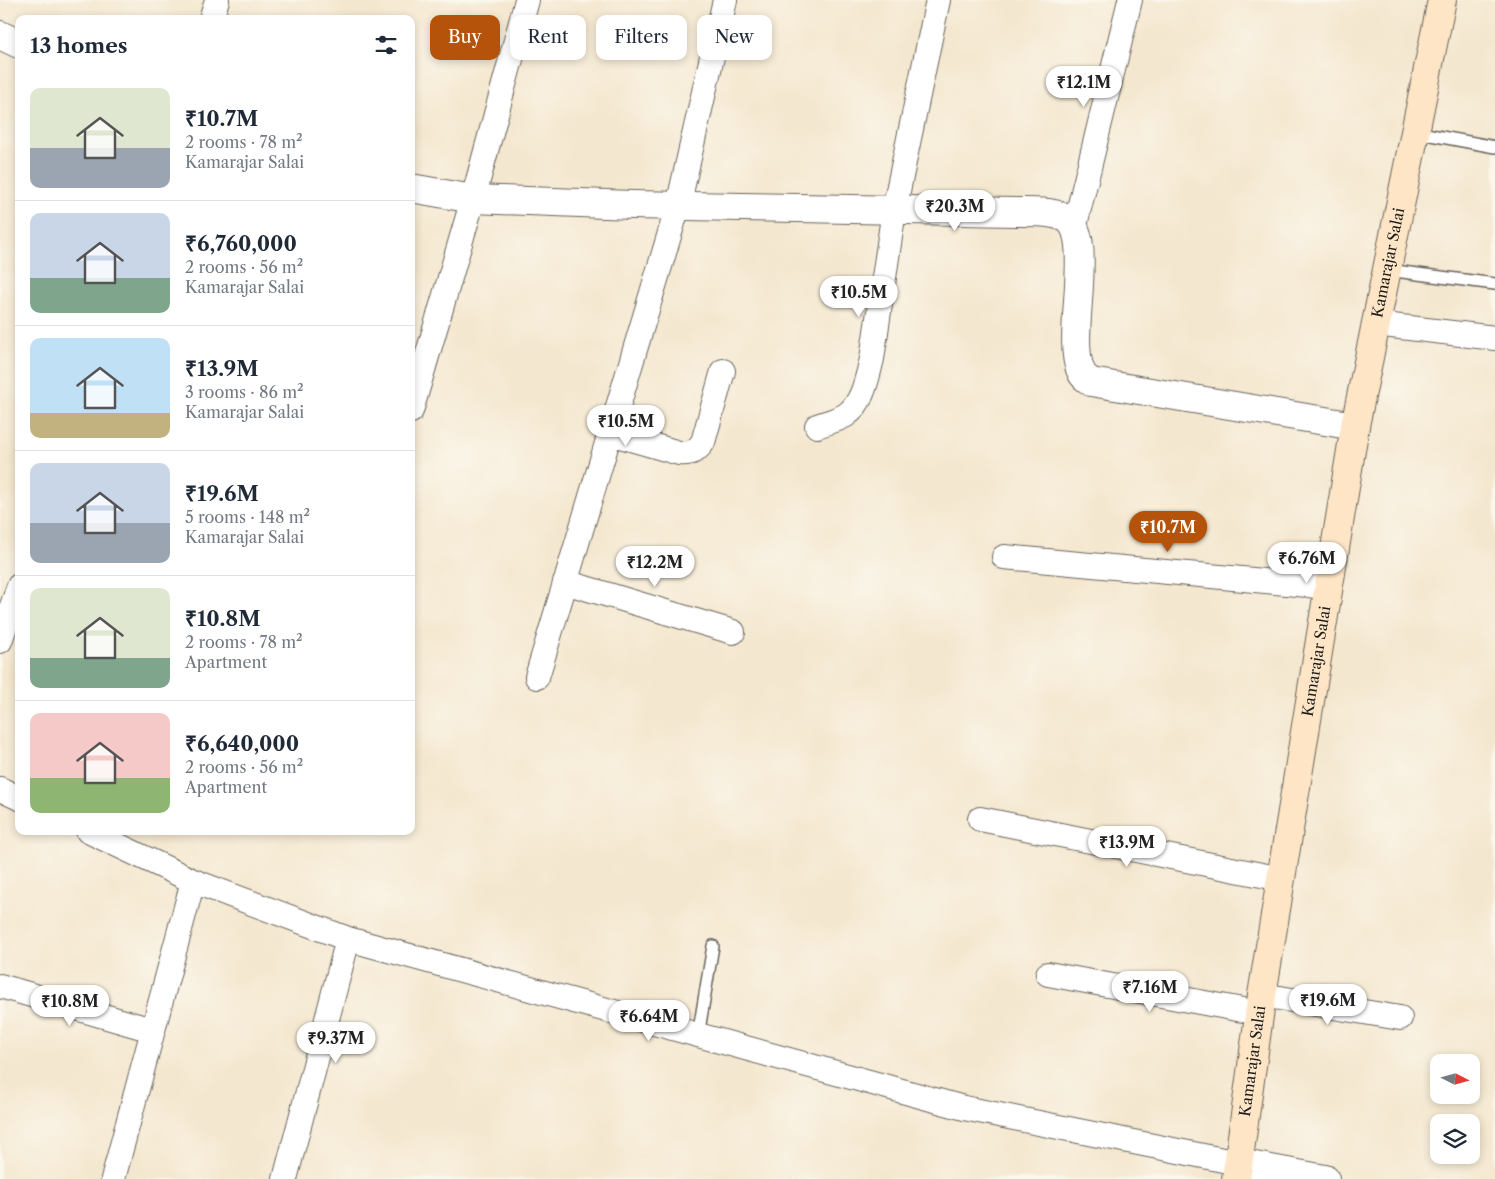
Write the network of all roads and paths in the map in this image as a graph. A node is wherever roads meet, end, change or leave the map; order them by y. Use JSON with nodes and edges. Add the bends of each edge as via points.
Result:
{"nodes":[{"id":1,"x":217,"y":0,"type":"edge"},
{"id":2,"x":527,"y":0,"type":"edge"},
{"id":3,"x":725,"y":0,"type":"edge"},
{"id":4,"x":938,"y":0,"type":"edge"},
{"id":5,"x":1130,"y":0,"type":"edge"},
{"id":6,"x":1442,"y":0,"type":"edge"},
{"id":7,"x":212,"y":15,"type":"edge"},
{"id":8,"x":0,"y":35,"type":"edge"},
{"id":9,"x":15,"y":42,"type":"edge"},
{"id":10,"x":1415,"y":132,"type":"junction"},
{"id":11,"x":1495,"y":147,"type":"edge"},
{"id":12,"x":415,"y":189,"type":"edge"},
{"id":13,"x":473,"y":198,"type":"junction"},
{"id":14,"x":678,"y":206,"type":"junction"},
{"id":15,"x":894,"y":210,"type":"junction"},
{"id":16,"x":1075,"y":225,"type":"junction"},
{"id":17,"x":1387,"y":270,"type":"junction"},
{"id":18,"x":1495,"y":284,"type":"edge"},
{"id":19,"x":1375,"y":324,"type":"junction"},
{"id":20,"x":1495,"y":338,"type":"edge"},
{"id":21,"x":724,"y":371,"type":"dead end"},
{"id":22,"x":415,"y":397,"type":"edge"},
{"id":23,"x":816,"y":426,"type":"dead end"},
{"id":24,"x":1355,"y":426,"type":"junction"},
{"id":25,"x":610,"y":433,"type":"junction"},
{"id":26,"x":1004,"y":557,"type":"dead end"},
{"id":27,"x":565,"y":582,"type":"junction"},
{"id":28,"x":1329,"y":587,"type":"junction"},
{"id":29,"x":15,"y":598,"type":"edge"},
{"id":30,"x":733,"y":632,"type":"dead end"},
{"id":31,"x":0,"y":641,"type":"edge"},
{"id":32,"x":537,"y":676,"type":"dead end"},
{"id":33,"x":0,"y":789,"type":"edge"},
{"id":34,"x":15,"y":796,"type":"edge"},
{"id":35,"x":980,"y":819,"type":"dead end"},
{"id":36,"x":96,"y":835,"type":"edge"},
{"id":37,"x":1282,"y":879,"type":"junction"},
{"id":38,"x":193,"y":881,"type":"junction"},
{"id":39,"x":348,"y":939,"type":"junction"},
{"id":40,"x":713,"y":946,"type":"dead end"},
{"id":41,"x":1048,"y":974,"type":"dead end"},
{"id":42,"x":0,"y":986,"type":"edge"},
{"id":43,"x":1261,"y":1004,"type":"junction"},
{"id":44,"x":1400,"y":1018,"type":"dead end"},
{"id":45,"x":152,"y":1030,"type":"junction"},
{"id":46,"x":698,"y":1036,"type":"junction"},
{"id":47,"x":1237,"y":1171,"type":"edge"},
{"id":48,"x":115,"y":1178,"type":"edge"},
{"id":49,"x":285,"y":1179,"type":"edge"},
{"id":50,"x":1325,"y":1179,"type":"edge"}],
"edges":[{"from":1,"to":7,"type":"street"},
{"from":2,"to":13,"type":"street"},
{"from":3,"to":14,"type":"street"},
{"from":4,"to":15,"type":"street"},
{"from":5,"to":16,"type":"street"},
{"from":6,"to":10,"type":"main road","name":"Kamarajar Salai"},
{"from":8,"to":9,"type":"street"},
{"from":10,"to":11,"type":"lane"},
{"from":10,"to":17,"type":"main road","name":"Kamarajar Salai"},
{"from":12,"to":13,"type":"street"},
{"from":13,"to":14,"type":"street"},
{"from":13,"to":22,"type":"street"},
{"from":14,"to":15,"type":"street"},
{"from":14,"to":25,"type":"street"},
{"from":15,"to":16,"type":"street","via":[[1048,213],[1066,218]]},
{"from":15,"to":23,"type":"street","via":[[872,359],[866,380],[858,401],[846,415]]},
{"from":16,"to":24,"type":"street","via":[[1079,242],[1079,365],[1091,382]]},
{"from":17,"to":18,"type":"lane"},
{"from":17,"to":19,"type":"main road","name":"Kamarajar Salai"},
{"from":19,"to":20,"type":"street"},
{"from":19,"to":24,"type":"main road","name":"Kamarajar Salai"},
{"from":21,"to":25,"type":"street","via":[[703,442],[697,451],[679,453]]},
{"from":24,"to":28,"type":"main road","name":"Kamarajar Salai"},
{"from":25,"to":27,"type":"street"},
{"from":26,"to":28,"type":"street"},
{"from":27,"to":30,"type":"street"},
{"from":27,"to":32,"type":"street"},
{"from":28,"to":37,"type":"main road","name":"Kamarajar Salai"},
{"from":29,"to":31,"type":"street"},
{"from":33,"to":34,"type":"street"},
{"from":35,"to":37,"type":"street"},
{"from":36,"to":38,"type":"street"},
{"from":37,"to":43,"type":"main road","name":"Kamarajar Salai"},
{"from":38,"to":39,"type":"street"},
{"from":38,"to":45,"type":"street"},
{"from":39,"to":46,"type":"street"},
{"from":39,"to":49,"type":"street"},
{"from":40,"to":46,"type":"lane"},
{"from":41,"to":43,"type":"street"},
{"from":42,"to":45,"type":"street"},
{"from":43,"to":44,"type":"street"},
{"from":43,"to":47,"type":"main road","name":"Kamarajar Salai"},
{"from":45,"to":48,"type":"street"},
{"from":46,"to":47,"type":"street","via":[[964,1108]]},
{"from":47,"to":50,"type":"street"}]}
